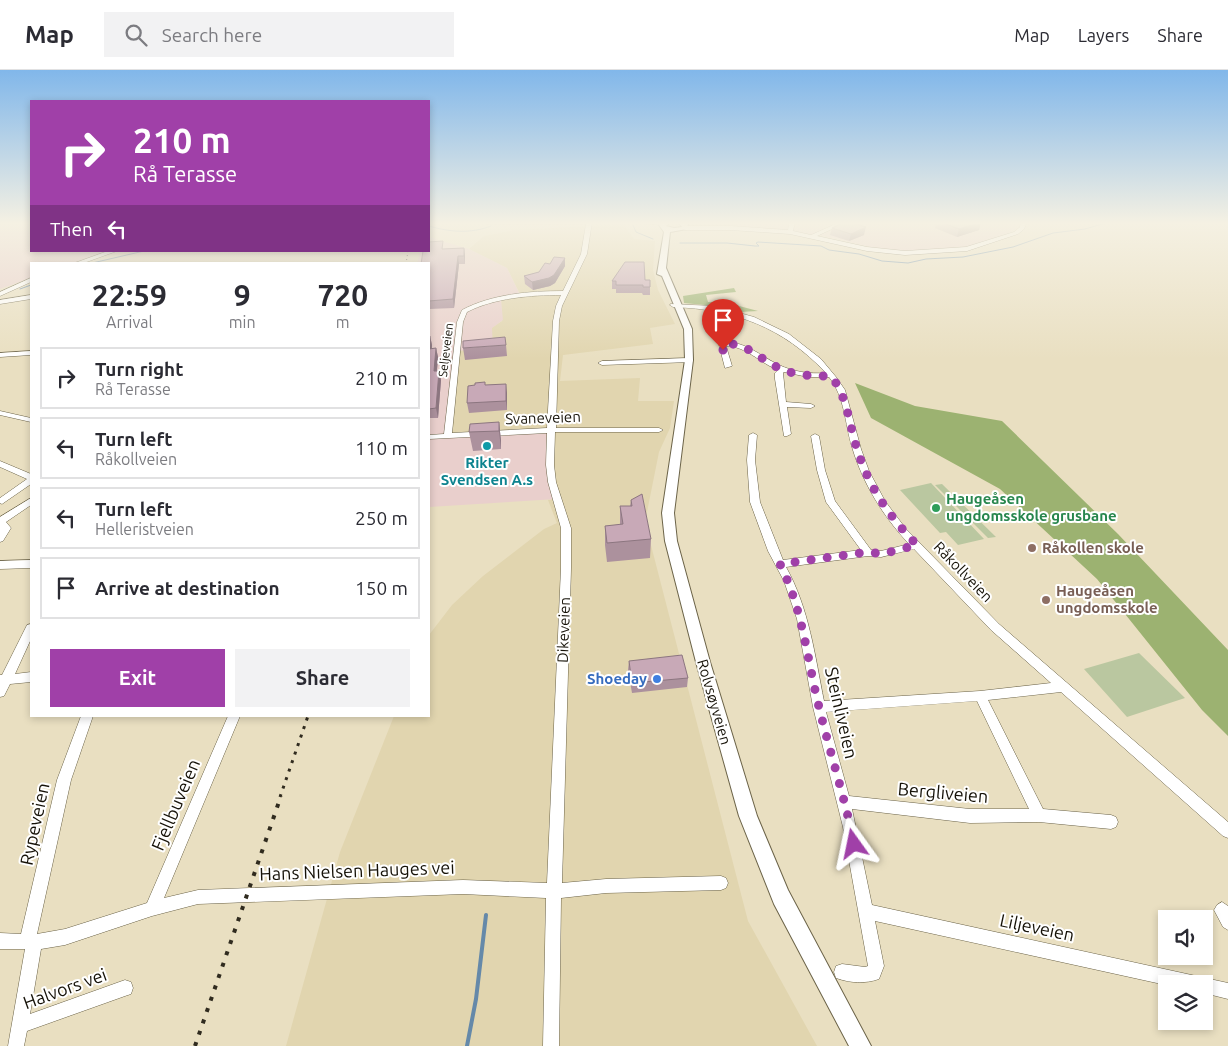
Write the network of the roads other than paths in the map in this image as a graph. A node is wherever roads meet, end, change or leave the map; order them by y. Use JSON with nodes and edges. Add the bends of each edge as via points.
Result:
{"nodes":[{"id":1,"x":579,"y":268,"type":"edge"},
{"id":2,"x":662,"y":268,"type":"edge"},
{"id":3,"x":30,"y":280,"type":"edge"},
{"id":4,"x":0,"y":294,"type":"edge"},
{"id":5,"x":564,"y":294,"type":"junction"},
{"id":6,"x":30,"y":297,"type":"edge"},
{"id":7,"x":0,"y":302,"type":"edge"},
{"id":8,"x":677,"y":306,"type":"junction"},
{"id":9,"x":715,"y":331,"type":"dead end"},
{"id":10,"x":723,"y":344,"type":"junction"},
{"id":11,"x":30,"y":353,"type":"edge"},
{"id":12,"x":0,"y":355,"type":"edge"},
{"id":13,"x":689,"y":360,"type":"junction"},
{"id":14,"x":602,"y":363,"type":"dead end"},
{"id":15,"x":728,"y":366,"type":"dead end"},
{"id":16,"x":782,"y":370,"type":"junction"},
{"id":17,"x":831,"y":376,"type":"junction"},
{"id":18,"x":783,"y":404,"type":"junction"},
{"id":19,"x":811,"y":406,"type":"dead end"},
{"id":20,"x":0,"y":413,"type":"edge"},
{"id":21,"x":30,"y":420,"type":"edge"},
{"id":22,"x":551,"y":430,"type":"junction"},
{"id":23,"x":659,"y":430,"type":"dead end"},
{"id":24,"x":787,"y":434,"type":"dead end"},
{"id":25,"x":753,"y":435,"type":"dead end"},
{"id":26,"x":448,"y":436,"type":"junction"},
{"id":27,"x":815,"y":436,"type":"dead end"},
{"id":28,"x":430,"y":437,"type":"edge"},
{"id":29,"x":0,"y":464,"type":"edge"},
{"id":30,"x":30,"y":478,"type":"edge"},
{"id":31,"x":30,"y":479,"type":"edge"},
{"id":32,"x":2,"y":501,"type":"dead end"},
{"id":33,"x":30,"y":502,"type":"edge"},
{"id":34,"x":0,"y":521,"type":"edge"},
{"id":35,"x":0,"y":539,"type":"edge"},
{"id":36,"x":917,"y":545,"type":"junction"},
{"id":37,"x":868,"y":552,"type":"junction"},
{"id":38,"x":30,"y":564,"type":"edge"},
{"id":39,"x":780,"y":564,"type":"junction"},
{"id":40,"x":0,"y":565,"type":"edge"},
{"id":41,"x":30,"y":630,"type":"edge"},
{"id":42,"x":30,"y":677,"type":"edge"},
{"id":43,"x":3,"y":680,"type":"edge"},
{"id":44,"x":1065,"y":687,"type":"junction"},
{"id":45,"x":0,"y":692,"type":"edge"},
{"id":46,"x":980,"y":696,"type":"junction"},
{"id":47,"x":819,"y":706,"type":"junction"},
{"id":48,"x":87,"y":717,"type":"edge"},
{"id":49,"x":234,"y":717,"type":"edge"},
{"id":50,"x":844,"y":802,"type":"junction"},
{"id":51,"x":1039,"y":815,"type":"junction"},
{"id":52,"x":1112,"y":822,"type":"dead end"},
{"id":53,"x":1228,"y":831,"type":"edge"},
{"id":54,"x":721,"y":883,"type":"dead end"},
{"id":55,"x":554,"y":890,"type":"junction"},
{"id":56,"x":152,"y":909,"type":"junction"},
{"id":57,"x":868,"y":912,"type":"junction"},
{"id":58,"x":0,"y":941,"type":"edge"},
{"id":59,"x":31,"y":942,"type":"junction"},
{"id":60,"x":842,"y":972,"type":"dead end"},
{"id":61,"x":1158,"y":975,"type":"edge"},
{"id":62,"x":1213,"y":987,"type":"edge"},
{"id":63,"x":125,"y":988,"type":"dead end"},
{"id":64,"x":1228,"y":990,"type":"edge"},
{"id":65,"x":20,"y":1026,"type":"junction"},
{"id":66,"x":16,"y":1046,"type":"edge"},
{"id":67,"x":551,"y":1046,"type":"edge"},
{"id":68,"x":860,"y":1046,"type":"edge"}],
"edges":[{"from":1,"to":5,"type":"street","name":"Dikeveien"},
{"from":2,"to":8,"type":"main road","name":"Rolvsøyveien","via":[[662,278]]},
{"from":3,"to":4,"type":"street"},
{"from":5,"to":22,"type":"street","name":"Dikeveien","via":[[556,321]]},
{"from":5,"to":26,"type":"street","name":"Seljeveien","via":[[545,293],[508,299],[479,304],[464,311],[460,322]]},
{"from":6,"to":7,"type":"street"},
{"from":8,"to":13,"type":"main road","name":"Rolvsøyveien","via":[[688,335]]},
{"from":8,"to":17,"type":"street","name":"Råkollveien","via":[[735,312],[766,323],[798,344]]},
{"from":9,"to":10,"type":"street"},
{"from":10,"to":15,"type":"street"},
{"from":10,"to":16,"type":"street","via":[[740,344]]},
{"from":11,"to":12,"type":"street"},
{"from":13,"to":14,"type":"street"},
{"from":13,"to":68,"type":"main road","name":"Rolvsøyveien","via":[[668,513],[671,541],[748,816],[781,896]]},
{"from":16,"to":17,"type":"street"},
{"from":16,"to":18,"type":"street","via":[[779,379]]},
{"from":17,"to":36,"type":"street","name":"Råkollveien","via":[[841,390],[868,480],[890,516]]},
{"from":18,"to":19,"type":"street"},
{"from":18,"to":24,"type":"street"},
{"from":20,"to":21,"type":"street"},
{"from":22,"to":23,"type":"street","name":"Svaneveien"},
{"from":22,"to":26,"type":"street","name":"Svaneveien"},
{"from":22,"to":55,"type":"street","name":"Dikeveien","via":[[552,482],[566,528]]},
{"from":25,"to":39,"type":"street","name":"Steinliveien","via":[[751,460],[755,502]]},
{"from":26,"to":28,"type":"street","name":"Svaneveien"},
{"from":27,"to":37,"type":"street","via":[[831,502]]},
{"from":29,"to":30,"type":"street"},
{"from":31,"to":32,"type":"street"},
{"from":33,"to":34,"type":"street"},
{"from":34,"to":35,"type":"street","via":[[6,528]]},
{"from":36,"to":37,"type":"street","via":[[882,554]]},
{"from":36,"to":44,"type":"street","name":"Råkollveien","via":[[995,626]]},
{"from":37,"to":39,"type":"street"},
{"from":38,"to":40,"type":"street"},
{"from":39,"to":47,"type":"street","name":"Steinliveien","via":[[802,619]]},
{"from":41,"to":43,"type":"street"},
{"from":42,"to":43,"type":"street"},
{"from":43,"to":45,"type":"street"},
{"from":44,"to":46,"type":"street"},
{"from":44,"to":53,"type":"street","name":"Råkollveien"},
{"from":46,"to":47,"type":"street"},
{"from":46,"to":51,"type":"street"},
{"from":47,"to":50,"type":"street","name":"Steinliveien"},
{"from":48,"to":59,"type":"street","name":"Rypeveien","via":[[64,780]]},
{"from":49,"to":56,"type":"street","name":"Fjellbuveien"},
{"from":50,"to":51,"type":"street","name":"Bergliveien","via":[[970,816]]},
{"from":50,"to":57,"type":"street","name":"Steinliveien"},
{"from":51,"to":52,"type":"street","name":"Bergliveien"},
{"from":54,"to":55,"type":"street","name":"Hans Nielsen Hauges vei"},
{"from":55,"to":56,"type":"street","name":"Hans Nielsen Hauges vei","via":[[464,887],[254,893],[198,897]]},
{"from":55,"to":67,"type":"street","name":"Dikeveien"},
{"from":56,"to":59,"type":"street","name":"Hans Nielsen Hauges vei","via":[[75,934]]},
{"from":57,"to":60,"type":"street","name":"Steinliveien","via":[[876,966],[873,974]]},
{"from":57,"to":61,"type":"street","name":"Liljeveien"},
{"from":58,"to":59,"type":"street","name":"Hans Nielsen Hauges vei"},
{"from":59,"to":65,"type":"street","name":"Halvors vei"},
{"from":62,"to":64,"type":"street"},
{"from":63,"to":65,"type":"street","name":"Halvors vei"},
{"from":65,"to":66,"type":"street","name":"Halvors vei"}]}
